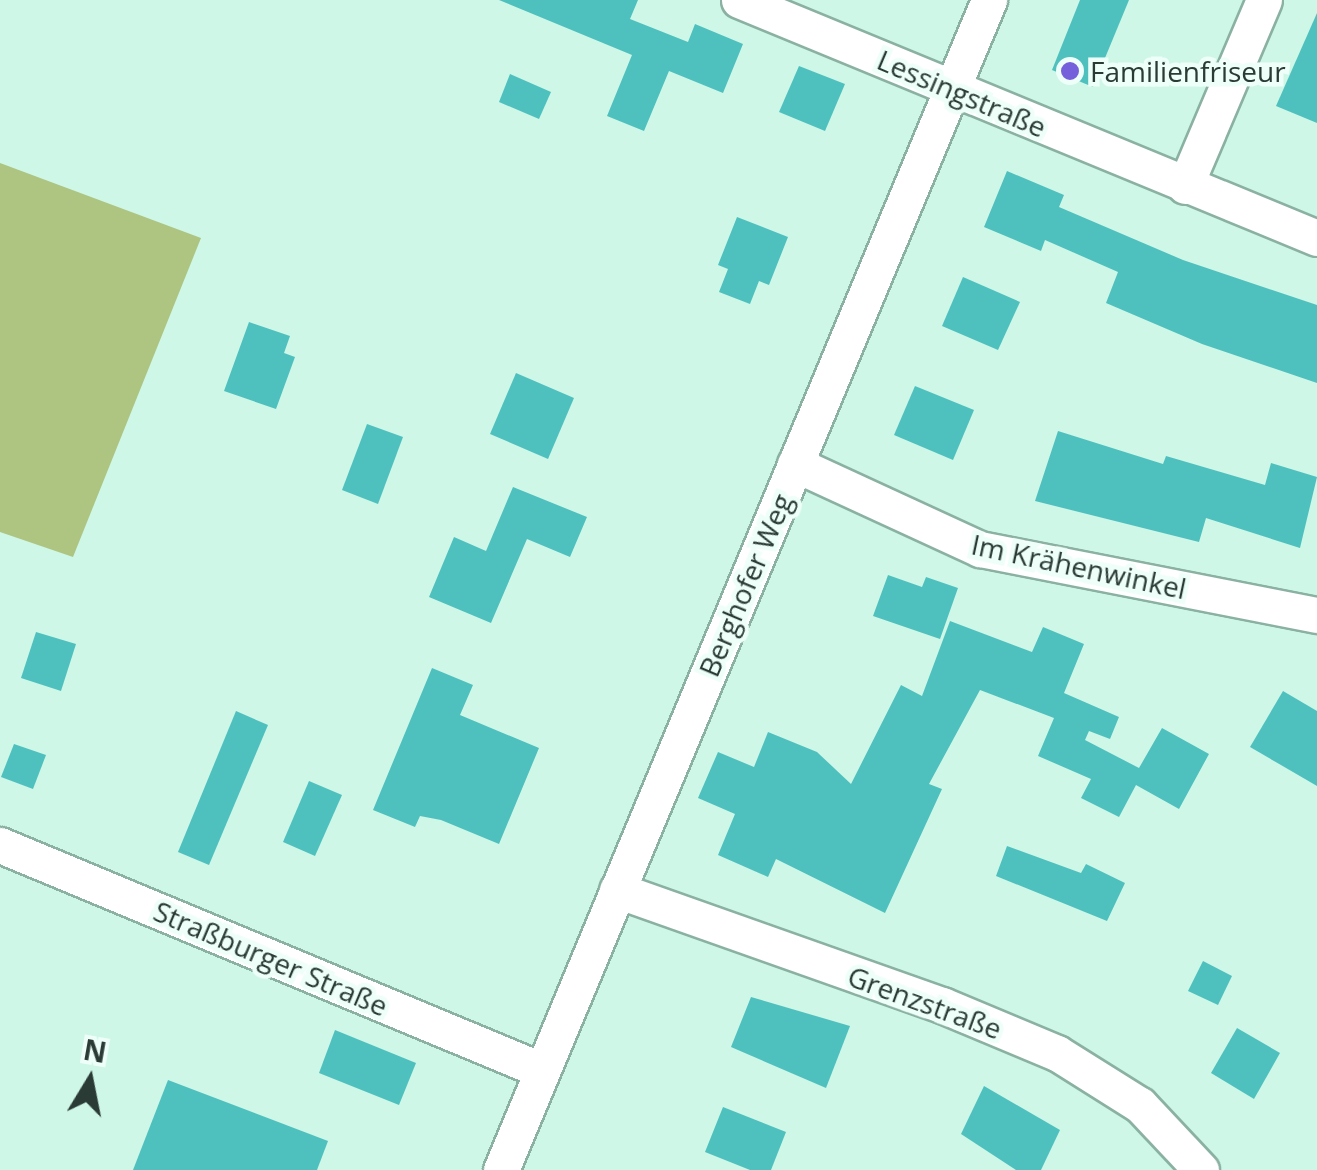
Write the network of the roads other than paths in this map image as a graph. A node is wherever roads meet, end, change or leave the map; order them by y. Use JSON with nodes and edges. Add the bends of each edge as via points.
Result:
{"nodes":[{"id":1,"x":739,"y":0,"type":"edge"},
{"id":2,"x":990,"y":0,"type":"edge"},
{"id":3,"x":1264,"y":0,"type":"edge"},
{"id":4,"x":952,"y":88,"type":"junction"},
{"id":5,"x":1186,"y":186,"type":"junction"},
{"id":6,"x":1317,"y":238,"type":"edge"},
{"id":7,"x":796,"y":464,"type":"junction"},
{"id":8,"x":1317,"y":615,"type":"edge"},
{"id":9,"x":0,"y":845,"type":"edge"},
{"id":10,"x":616,"y":890,"type":"junction"},
{"id":11,"x":541,"y":1070,"type":"junction"},
{"id":12,"x":1183,"y":1164,"type":"edge"},
{"id":13,"x":501,"y":1170,"type":"edge"}],
"edges":[{"from":1,"to":4,"type":"street","name":"Lessingstraße"},
{"from":2,"to":4,"type":"street","name":"Berghofer Weg"},
{"from":3,"to":5,"type":"street"},
{"from":4,"to":5,"type":"street","name":"Lessingstraße"},
{"from":4,"to":7,"type":"street","name":"Berghofer Weg"},
{"from":5,"to":6,"type":"street","name":"Lessingstraße"},
{"from":7,"to":8,"type":"street","name":"Im Krähenwinkel","via":[[980,550]]},
{"from":7,"to":10,"type":"street","name":"Berghofer Weg"},
{"from":9,"to":11,"type":"street","name":"Straßburger Straße"},
{"from":10,"to":11,"type":"street","name":"Berghofer Weg"},
{"from":10,"to":12,"type":"street","name":"Grenzstraße","via":[[942,1005],[1057,1053],[1140,1105]]},
{"from":11,"to":13,"type":"street","name":"Berghofer Weg"}]}
